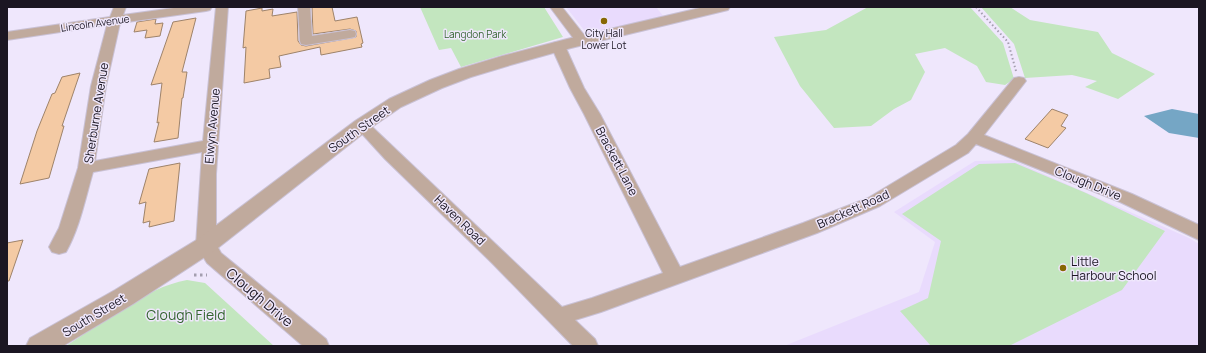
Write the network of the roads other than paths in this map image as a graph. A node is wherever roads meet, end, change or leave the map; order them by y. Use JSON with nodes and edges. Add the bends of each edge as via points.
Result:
{"nodes":[{"id":1,"x":206,"y":7,"type":"edge"},
{"id":2,"x":222,"y":7,"type":"edge"},
{"id":3,"x":304,"y":7,"type":"edge"},
{"id":4,"x":556,"y":7,"type":"edge"},
{"id":5,"x":723,"y":7,"type":"edge"},
{"id":6,"x":117,"y":14,"type":"edge"},
{"id":7,"x":350,"y":34,"type":"dead end"},
{"id":8,"x":7,"y":36,"type":"edge"},
{"id":9,"x":582,"y":40,"type":"junction"},
{"id":10,"x":558,"y":46,"type":"junction"},
{"id":11,"x":1019,"y":81,"type":"road end"},
{"id":12,"x":362,"y":125,"type":"junction"},
{"id":13,"x":974,"y":137,"type":"junction"},
{"id":14,"x":210,"y":145,"type":"junction"},
{"id":15,"x":86,"y":168,"type":"junction"},
{"id":16,"x":1199,"y":233,"type":"edge"},
{"id":17,"x":206,"y":245,"type":"junction"},
{"id":18,"x":59,"y":247,"type":"dead end"},
{"id":19,"x":676,"y":276,"type":"junction"},
{"id":20,"x":557,"y":317,"type":"junction"},
{"id":21,"x":40,"y":346,"type":"edge"},
{"id":22,"x":318,"y":346,"type":"edge"},
{"id":23,"x":587,"y":346,"type":"edge"}],
"edges":[{"from":1,"to":6,"type":"street","name":"Lincoln Avenue"},
{"from":2,"to":14,"type":"street","name":"Elwyn Avenue"},
{"from":3,"to":7,"type":"street","via":[[306,41]]},
{"from":4,"to":9,"type":"street"},
{"from":5,"to":9,"type":"street","name":"South Street"},
{"from":6,"to":8,"type":"street","name":"Lincoln Avenue"},
{"from":6,"to":15,"type":"street","name":"Sherburne Avenue","via":[[99,82]]},
{"from":9,"to":10,"type":"street","name":"South Street"},
{"from":10,"to":12,"type":"street","name":"South Street","via":[[436,84],[395,103]]},
{"from":10,"to":19,"type":"street","name":"Brackett Lane","via":[[577,88]]},
{"from":11,"to":13,"type":"street","name":"Brackett Road"},
{"from":12,"to":17,"type":"street","name":"South Street"},
{"from":12,"to":20,"type":"street","name":"Haven Road"},
{"from":13,"to":16,"type":"street","name":"Clough Drive","via":[[1126,198]]},
{"from":13,"to":19,"type":"street","name":"Brackett Road","via":[[962,149],[874,202]]},
{"from":14,"to":15,"type":"street","name":"Sherburne Avenue"},
{"from":14,"to":17,"type":"street","name":"Elwyn Avenue"},
{"from":15,"to":18,"type":"street","via":[[68,228]]},
{"from":17,"to":21,"type":"street","name":"South Street"},
{"from":17,"to":22,"type":"street","name":"Clough Drive","via":[[214,258]]},
{"from":19,"to":20,"type":"street"},
{"from":20,"to":23,"type":"street","name":"Haven Road"}]}
